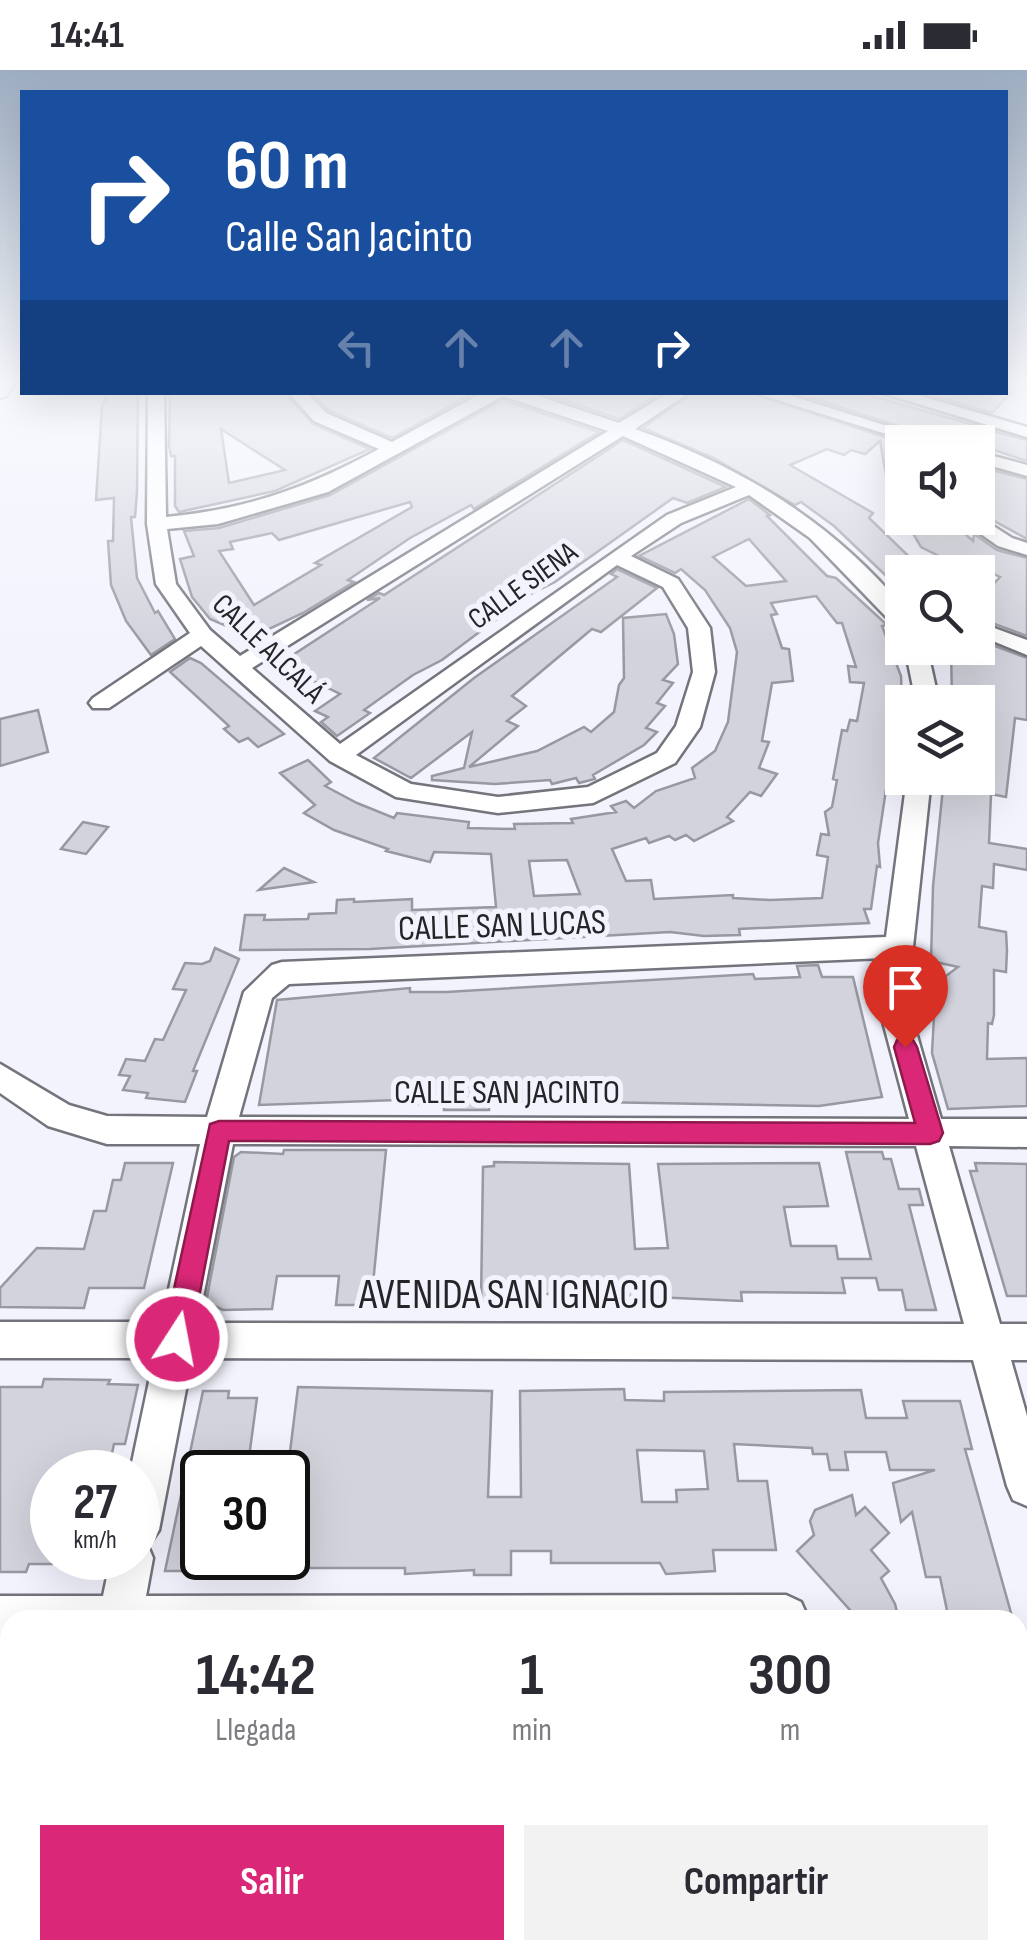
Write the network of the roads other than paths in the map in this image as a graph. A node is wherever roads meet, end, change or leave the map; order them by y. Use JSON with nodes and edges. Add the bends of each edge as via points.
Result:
{"nodes":[{"id":1,"x":156,"y":470,"type":"edge"},
{"id":2,"x":354,"y":470,"type":"edge"},
{"id":3,"x":557,"y":470,"type":"edge"},
{"id":4,"x":723,"y":470,"type":"edge"},
{"id":5,"x":754,"y":486,"type":"junction"},
{"id":6,"x":156,"y":524,"type":"junction"},
{"id":7,"x":994,"y":535,"type":"edge"},
{"id":8,"x":1027,"y":549,"type":"edge"},
{"id":9,"x":616,"y":557,"type":"junction"},
{"id":10,"x":885,"y":600,"type":"edge"},
{"id":11,"x":202,"y":635,"type":"junction"},
{"id":12,"x":995,"y":635,"type":"edge"},
{"id":13,"x":1027,"y":648,"type":"edge"},
{"id":14,"x":238,"y":667,"type":"junction"},
{"id":15,"x":101,"y":703,"type":"dead end"},
{"id":16,"x":339,"y":756,"type":"junction"},
{"id":17,"x":917,"y":795,"type":"edge"},
{"id":18,"x":898,"y":947,"type":"junction"},
{"id":19,"x":0,"y":1077,"type":"edge"},
{"id":20,"x":219,"y":1131,"type":"junction"},
{"id":21,"x":930,"y":1133,"type":"junction"},
{"id":22,"x":1027,"y":1133,"type":"edge"},
{"id":23,"x":177,"y":1339,"type":"junction"},
{"id":24,"x":0,"y":1340,"type":"edge"},
{"id":25,"x":987,"y":1342,"type":"junction"},
{"id":26,"x":1027,"y":1342,"type":"edge"},
{"id":27,"x":154,"y":1450,"type":"edge"},
{"id":28,"x":1027,"y":1486,"type":"edge"},
{"id":29,"x":128,"y":1580,"type":"edge"},
{"id":30,"x":121,"y":1610,"type":"edge"}],
"edges":[{"from":1,"to":6,"type":"street","name":"CALLE ALCALÁ"},
{"from":2,"to":6,"type":"street","via":[[283,502]]},
{"from":3,"to":14,"type":"street"},
{"from":4,"to":5,"type":"street"},
{"from":5,"to":9,"type":"street","name":"CALLE SIENA","via":[[674,519]]},
{"from":5,"to":10,"type":"street","via":[[819,532]]},
{"from":6,"to":11,"type":"street","name":"CALLE ALCALÁ","via":[[166,584]]},
{"from":7,"to":8,"type":"street"},
{"from":9,"to":16,"type":"street","name":"CALLE SIENA"},
{"from":9,"to":16,"type":"street","name":"CALLE ALCALÁ","via":[[671,583],[699,628],[704,672],[688,727],[666,758],[593,795],[498,805],[405,791]]},
{"from":11,"to":14,"type":"street","name":"CALLE ALCALÁ"},
{"from":11,"to":15,"type":"street"},
{"from":12,"to":13,"type":"street"},
{"from":14,"to":16,"type":"street","name":"CALLE ALCALÁ"},
{"from":17,"to":18,"type":"street"},
{"from":18,"to":20,"type":"street","name":"CALLE SAN LUCAS","via":[[282,973],[259,992]]},
{"from":18,"to":21,"type":"street","via":[[897,1018]]},
{"from":19,"to":20,"type":"street","name":"CALLE SAN JACINTO","via":[[59,1116],[106,1130]]},
{"from":20,"to":21,"type":"street","name":"CALLE SAN JACINTO"},
{"from":20,"to":23,"type":"street","name":"CALLE SAN LUCAS"},
{"from":21,"to":22,"type":"street","name":"CALLE SAN JACINTO"},
{"from":21,"to":25,"type":"street"},
{"from":23,"to":24,"type":"street","name":"AVENIDA SAN IGNACIO"},
{"from":23,"to":25,"type":"street","name":"AVENIDA SAN IGNACIO"},
{"from":23,"to":27,"type":"street","name":"CALLE SAN LUCAS"},
{"from":25,"to":26,"type":"street","name":"AVENIDA SAN IGNACIO"},
{"from":25,"to":28,"type":"street"},
{"from":29,"to":30,"type":"street"}]}
